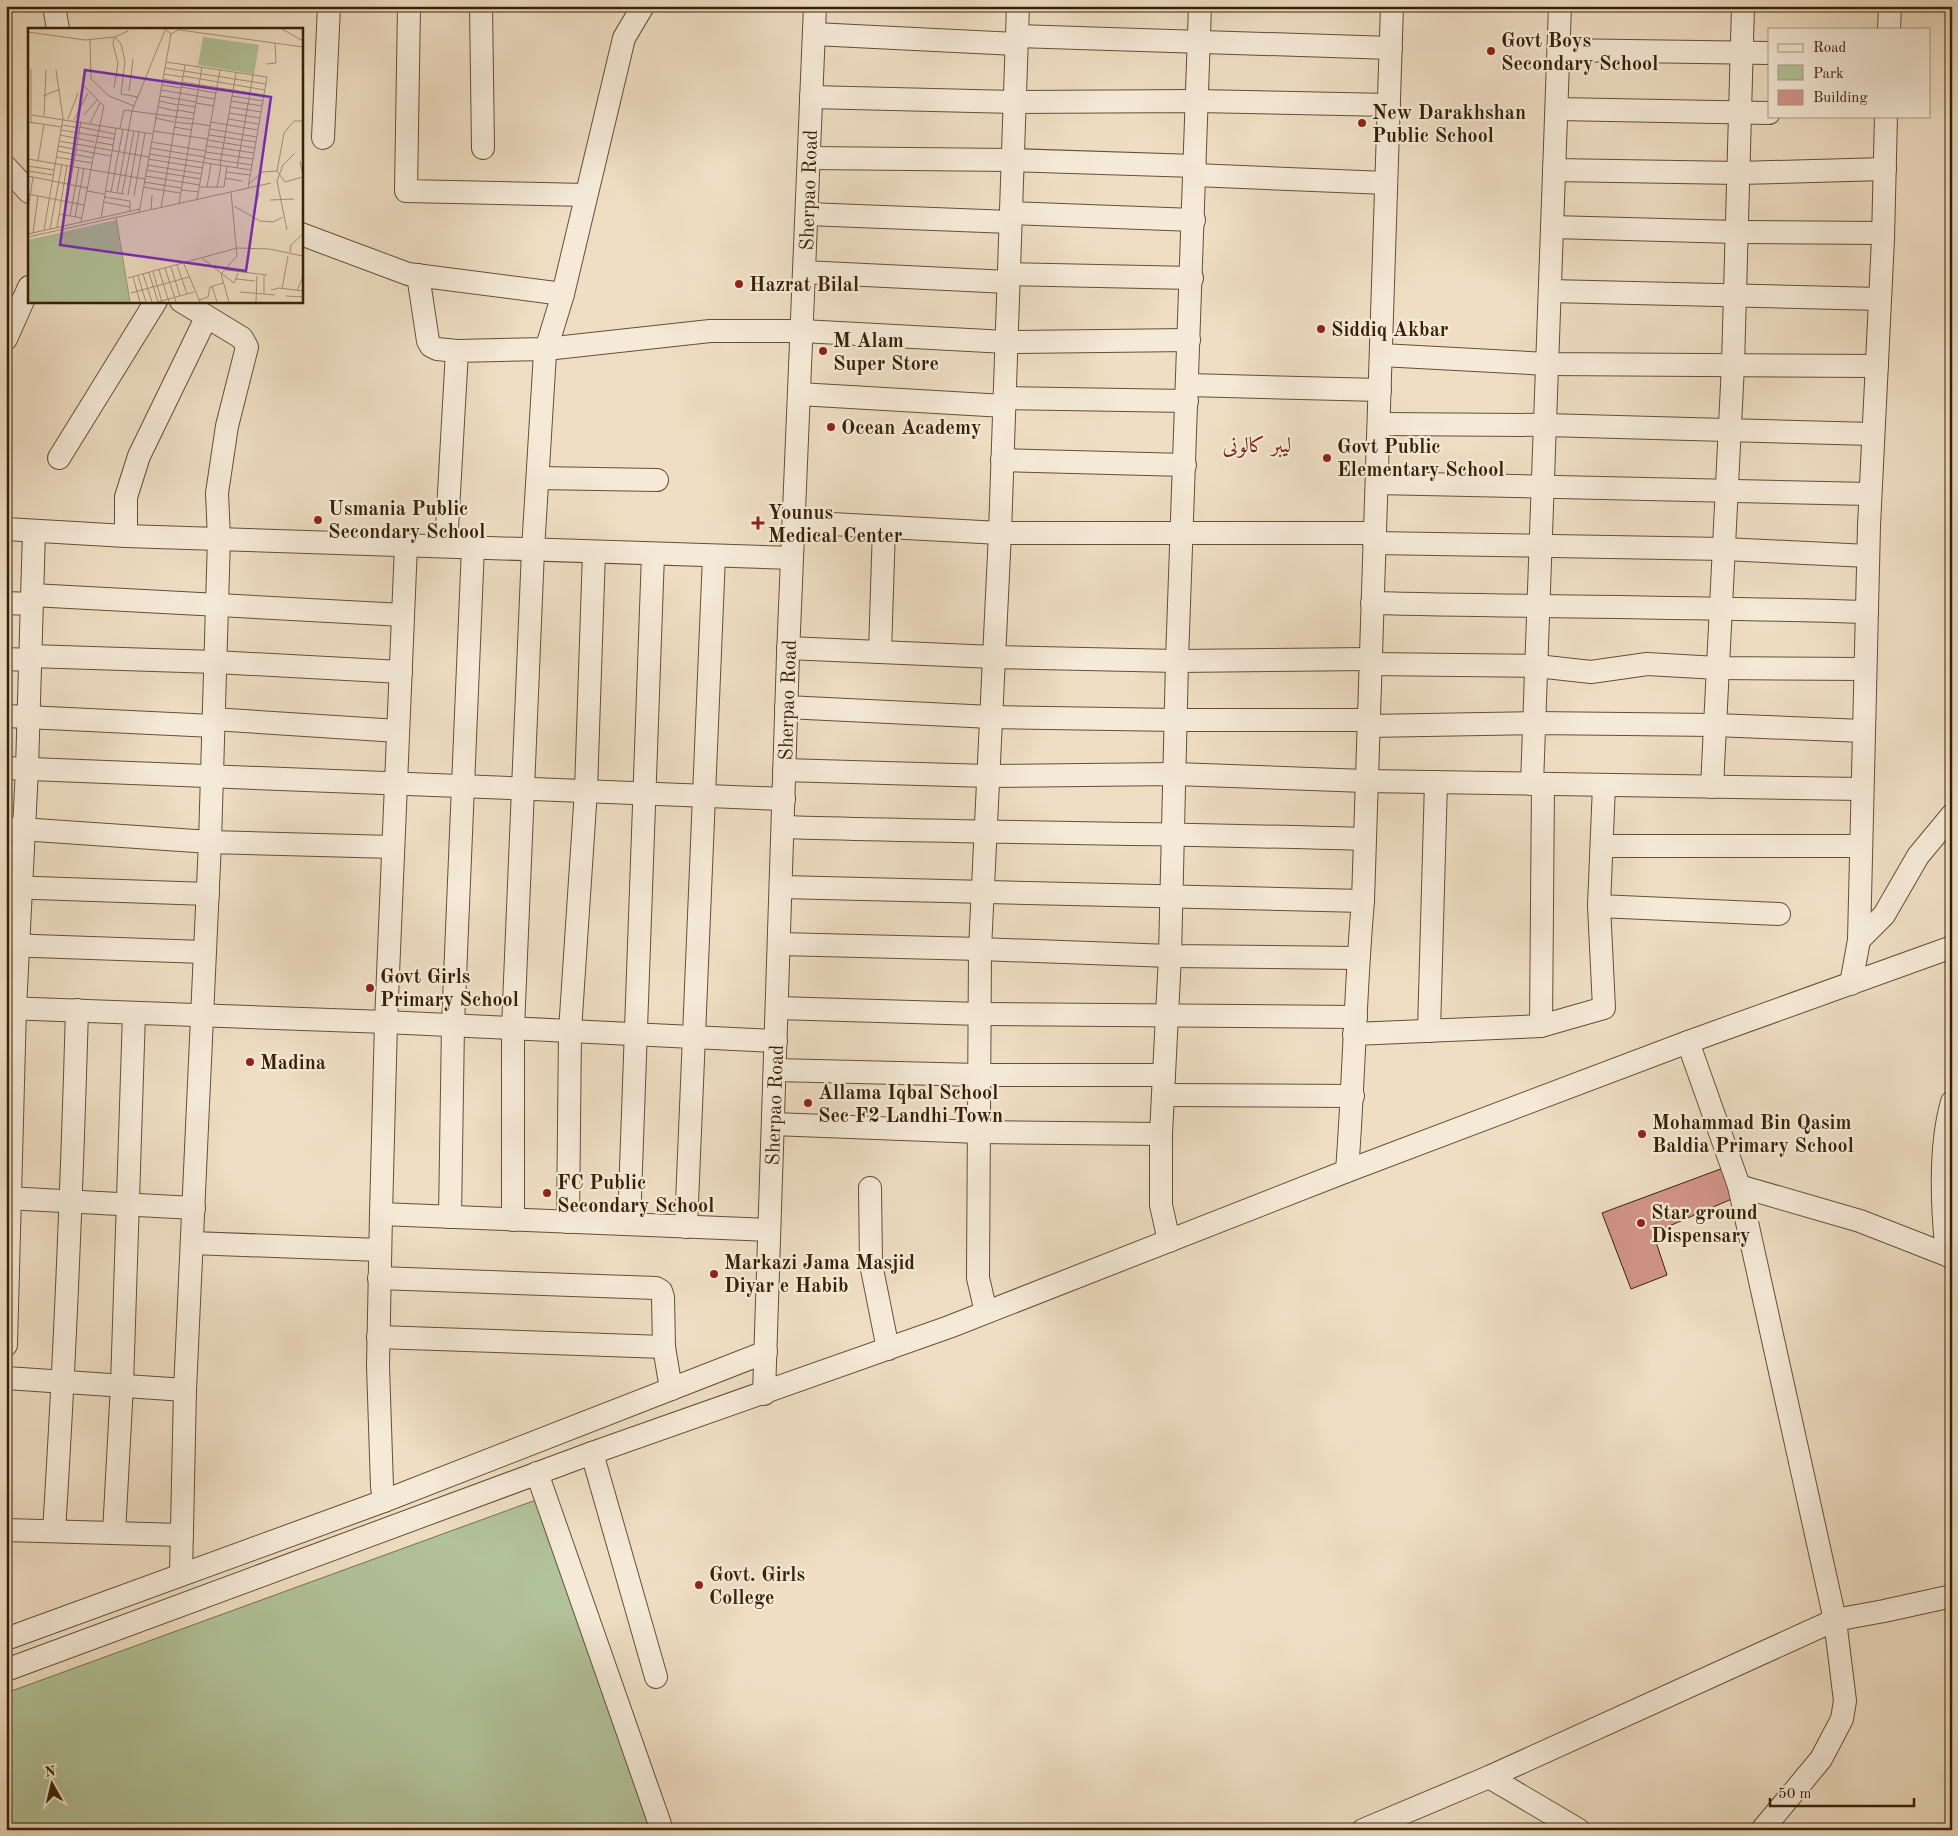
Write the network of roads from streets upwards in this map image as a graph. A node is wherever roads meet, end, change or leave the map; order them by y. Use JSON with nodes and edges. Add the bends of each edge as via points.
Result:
{"nodes":[{"id":1,"x":54,"y":6,"type":"edge"},
{"id":2,"x":329,"y":6,"type":"edge"},
{"id":3,"x":409,"y":6,"type":"edge"},
{"id":4,"x":480,"y":6,"type":"edge"},
{"id":5,"x":643,"y":6,"type":"edge"},
{"id":6,"x":815,"y":6,"type":"edge"},
{"id":7,"x":1018,"y":6,"type":"edge"},
{"id":8,"x":1200,"y":6,"type":"edge"},
{"id":9,"x":1392,"y":6,"type":"edge"},
{"id":10,"x":1560,"y":6,"type":"edge"},
{"id":11,"x":1743,"y":6,"type":"edge"},
{"id":12,"x":1890,"y":6,"type":"edge"},
{"id":13,"x":58,"y":28,"type":"edge"},
{"id":14,"x":1889,"y":28,"type":"edge"},
{"id":15,"x":814,"y":34,"type":"junction"},
{"id":16,"x":1016,"y":40,"type":"junction"},
{"id":17,"x":1199,"y":41,"type":"junction"},
{"id":18,"x":1391,"y":48,"type":"junction"},
{"id":19,"x":1559,"y":50,"type":"junction"},
{"id":20,"x":1742,"y":53,"type":"junction"},
{"id":21,"x":1768,"y":53,"type":"edge"},
{"id":22,"x":811,"y":96,"type":"junction"},
{"id":23,"x":1198,"y":101,"type":"junction"},
{"id":24,"x":1014,"y":102,"type":"junction"},
{"id":25,"x":1389,"y":105,"type":"junction"},
{"id":26,"x":1557,"y":109,"type":"junction"},
{"id":27,"x":1740,"y":113,"type":"junction"},
{"id":28,"x":1768,"y":114,"type":"edge"},
{"id":29,"x":1886,"y":118,"type":"edge"},
{"id":30,"x":323,"y":138,"type":"dead end"},
{"id":31,"x":483,"y":148,"type":"dead end"},
{"id":32,"x":809,"y":158,"type":"junction"},
{"id":33,"x":1012,"y":160,"type":"junction"},
{"id":34,"x":6,"y":167,"type":"edge"},
{"id":35,"x":1884,"y":169,"type":"junction"},
{"id":36,"x":1195,"y":170,"type":"junction"},
{"id":37,"x":1554,"y":170,"type":"junction"},
{"id":38,"x":1739,"y":173,"type":"junction"},
{"id":39,"x":1386,"y":183,"type":"junction"},
{"id":40,"x":28,"y":191,"type":"edge"},
{"id":41,"x":586,"y":195,"type":"junction"},
{"id":42,"x":806,"y":214,"type":"junction"},
{"id":43,"x":1010,"y":217,"type":"junction"},
{"id":44,"x":1194,"y":220,"type":"junction"},
{"id":45,"x":1552,"y":227,"type":"junction"},
{"id":46,"x":1737,"y":232,"type":"junction"},
{"id":47,"x":1883,"y":233,"type":"junction"},
{"id":48,"x":302,"y":234,"type":"edge"},
{"id":49,"x":804,"y":272,"type":"junction"},
{"id":50,"x":418,"y":275,"type":"junction"},
{"id":51,"x":1008,"y":278,"type":"junction"},
{"id":52,"x":1192,"y":278,"type":"junction"},
{"id":53,"x":28,"y":289,"type":"edge"},
{"id":54,"x":1550,"y":291,"type":"junction"},
{"id":55,"x":563,"y":294,"type":"junction"},
{"id":56,"x":1735,"y":295,"type":"junction"},
{"id":57,"x":1880,"y":299,"type":"junction"},
{"id":58,"x":155,"y":302,"type":"edge"},
{"id":59,"x":182,"y":302,"type":"edge"},
{"id":60,"x":206,"y":318,"type":"junction"},
{"id":61,"x":802,"y":331,"type":"junction"},
{"id":62,"x":6,"y":339,"type":"edge"},
{"id":63,"x":1189,"y":340,"type":"junction"},
{"id":64,"x":1006,"y":342,"type":"junction"},
{"id":65,"x":546,"y":349,"type":"junction"},
{"id":66,"x":457,"y":351,"type":"junction"},
{"id":67,"x":1380,"y":355,"type":"junction"},
{"id":68,"x":1548,"y":364,"type":"junction"},
{"id":69,"x":1733,"y":365,"type":"junction"},
{"id":70,"x":1877,"y":366,"type":"junction"},
{"id":71,"x":1380,"y":390,"type":"junction"},
{"id":72,"x":1187,"y":393,"type":"junction"},
{"id":73,"x":799,"y":394,"type":"junction"},
{"id":74,"x":1004,"y":402,"type":"junction"},
{"id":75,"x":1378,"y":424,"type":"junction"},
{"id":76,"x":1546,"y":425,"type":"junction"},
{"id":77,"x":1730,"y":431,"type":"junction"},
{"id":78,"x":1873,"y":434,"type":"junction"},
{"id":79,"x":59,"y":458,"type":"dead end"},
{"id":80,"x":1002,"y":460,"type":"junction"},
{"id":81,"x":1185,"y":465,"type":"junction"},
{"id":82,"x":538,"y":478,"type":"junction"},
{"id":83,"x":657,"y":480,"type":"dead end"},
{"id":84,"x":1376,"y":483,"type":"junction"},
{"id":85,"x":1543,"y":486,"type":"junction"},
{"id":86,"x":1727,"y":491,"type":"junction"},
{"id":87,"x":1870,"y":494,"type":"junction"},
{"id":88,"x":794,"y":522,"type":"junction"},
{"id":89,"x":884,"y":527,"type":"junction"},
{"id":90,"x":6,"y":530,"type":"edge"},
{"id":91,"x":34,"y":531,"type":"junction"},
{"id":92,"x":1000,"y":533,"type":"junction"},
{"id":93,"x":1182,"y":533,"type":"junction"},
{"id":94,"x":126,"y":536,"type":"junction"},
{"id":95,"x":219,"y":538,"type":"junction"},
{"id":96,"x":1374,"y":538,"type":"junction"},
{"id":97,"x":406,"y":545,"type":"junction"},
{"id":98,"x":446,"y":546,"type":"junction"},
{"id":99,"x":1541,"y":546,"type":"junction"},
{"id":100,"x":473,"y":547,"type":"junction"},
{"id":101,"x":1724,"y":548,"type":"junction"},
{"id":102,"x":533,"y":550,"type":"junction"},
{"id":103,"x":594,"y":552,"type":"junction"},
{"id":104,"x":653,"y":554,"type":"junction"},
{"id":105,"x":714,"y":556,"type":"junction"},
{"id":106,"x":1868,"y":556,"type":"junction"},
{"id":107,"x":792,"y":558,"type":"junction"},
{"id":108,"x":32,"y":600,"type":"junction"},
{"id":109,"x":6,"y":603,"type":"edge"},
{"id":110,"x":1372,"y":603,"type":"junction"},
{"id":111,"x":217,"y":606,"type":"junction"},
{"id":112,"x":1538,"y":607,"type":"junction"},
{"id":113,"x":1722,"y":608,"type":"junction"},
{"id":114,"x":1866,"y":612,"type":"junction"},
{"id":115,"x":403,"y":615,"type":"junction"},
{"id":116,"x":788,"y":648,"type":"junction"},
{"id":117,"x":880,"y":652,"type":"junction"},
{"id":118,"x":994,"y":657,"type":"junction"},
{"id":119,"x":30,"y":658,"type":"junction"},
{"id":120,"x":6,"y":659,"type":"edge"},
{"id":121,"x":1177,"y":660,"type":"junction"},
{"id":122,"x":215,"y":662,"type":"junction"},
{"id":123,"x":1370,"y":662,"type":"junction"},
{"id":124,"x":1536,"y":666,"type":"junction"},
{"id":125,"x":1718,"y":668,"type":"junction"},
{"id":126,"x":1865,"y":669,"type":"junction"},
{"id":127,"x":401,"y":672,"type":"junction"},
{"id":128,"x":786,"y":707,"type":"junction"},
{"id":129,"x":6,"y":716,"type":"edge"},
{"id":130,"x":29,"y":717,"type":"junction"},
{"id":131,"x":991,"y":717,"type":"junction"},
{"id":132,"x":1176,"y":720,"type":"junction"},
{"id":133,"x":213,"y":723,"type":"junction"},
{"id":134,"x":1368,"y":723,"type":"junction"},
{"id":135,"x":1534,"y":723,"type":"junction"},
{"id":136,"x":1716,"y":726,"type":"junction"},
{"id":137,"x":398,"y":731,"type":"junction"},
{"id":138,"x":1864,"y":731,"type":"junction"},
{"id":139,"x":17,"y":769,"type":"edge"},
{"id":140,"x":784,"y":770,"type":"junction"},
{"id":141,"x":1175,"y":774,"type":"junction"},
{"id":142,"x":212,"y":776,"type":"junction"},
{"id":143,"x":988,"y":776,"type":"junction"},
{"id":144,"x":1366,"y":781,"type":"junction"},
{"id":145,"x":1436,"y":782,"type":"junction"},
{"id":146,"x":396,"y":783,"type":"junction"},
{"id":147,"x":1537,"y":784,"type":"junction"},
{"id":148,"x":464,"y":785,"type":"junction"},
{"id":149,"x":1604,"y":785,"type":"junction"},
{"id":150,"x":1712,"y":787,"type":"junction"},
{"id":151,"x":523,"y":788,"type":"junction"},
{"id":152,"x":1862,"y":789,"type":"junction"},
{"id":153,"x":586,"y":790,"type":"junction"},
{"id":154,"x":644,"y":793,"type":"junction"},
{"id":155,"x":703,"y":796,"type":"junction"},
{"id":156,"x":784,"y":799,"type":"junction"},
{"id":157,"x":1952,"y":814,"type":"edge"},
{"id":158,"x":782,"y":827,"type":"junction"},
{"id":159,"x":15,"y":828,"type":"edge"},
{"id":160,"x":986,"y":833,"type":"junction"},
{"id":161,"x":1173,"y":834,"type":"junction"},
{"id":162,"x":1363,"y":839,"type":"junction"},
{"id":163,"x":210,"y":842,"type":"junction"},
{"id":164,"x":1602,"y":846,"type":"junction"},
{"id":165,"x":1861,"y":846,"type":"junction"},
{"id":166,"x":393,"y":847,"type":"junction"},
{"id":167,"x":14,"y":887,"type":"edge"},
{"id":168,"x":781,"y":887,"type":"junction"},
{"id":169,"x":983,"y":893,"type":"junction"},
{"id":170,"x":208,"y":894,"type":"junction"},
{"id":171,"x":1172,"y":896,"type":"junction"},
{"id":172,"x":1363,"y":901,"type":"junction"},
{"id":173,"x":1599,"y":906,"type":"junction"},
{"id":174,"x":1779,"y":914,"type":"dead end"},
{"id":175,"x":1858,"y":940,"type":"junction"},
{"id":176,"x":779,"y":944,"type":"junction"},
{"id":177,"x":12,"y":945,"type":"edge"},
{"id":178,"x":1952,"y":948,"type":"edge"},
{"id":179,"x":980,"y":949,"type":"junction"},
{"id":180,"x":204,"y":952,"type":"junction"},
{"id":181,"x":1170,"y":956,"type":"junction"},
{"id":182,"x":1358,"y":958,"type":"junction"},
{"id":183,"x":1851,"y":984,"type":"junction"},
{"id":184,"x":11,"y":1008,"type":"edge"},
{"id":185,"x":777,"y":1008,"type":"junction"},
{"id":186,"x":77,"y":1010,"type":"junction"},
{"id":187,"x":134,"y":1012,"type":"junction"},
{"id":188,"x":980,"y":1014,"type":"junction"},
{"id":189,"x":201,"y":1015,"type":"junction"},
{"id":190,"x":1168,"y":1015,"type":"junction"},
{"id":191,"x":386,"y":1022,"type":"junction"},
{"id":192,"x":453,"y":1025,"type":"junction"},
{"id":193,"x":1355,"y":1026,"type":"junction"},
{"id":194,"x":1541,"y":1026,"type":"junction"},
{"id":195,"x":513,"y":1028,"type":"junction"},
{"id":196,"x":570,"y":1031,"type":"junction"},
{"id":197,"x":1429,"y":1031,"type":"junction"},
{"id":198,"x":634,"y":1034,"type":"junction"},
{"id":199,"x":693,"y":1036,"type":"junction"},
{"id":200,"x":776,"y":1041,"type":"junction"},
{"id":201,"x":1688,"y":1042,"type":"junction"},
{"id":202,"x":775,"y":1070,"type":"junction"},
{"id":203,"x":979,"y":1075,"type":"junction"},
{"id":204,"x":1164,"y":1085,"type":"junction"},
{"id":205,"x":1353,"y":1096,"type":"junction"},
{"id":206,"x":1952,"y":1102,"type":"edge"},
{"id":207,"x":773,"y":1124,"type":"junction"},
{"id":208,"x":979,"y":1132,"type":"junction"},
{"id":209,"x":1161,"y":1134,"type":"junction"},
{"id":210,"x":1347,"y":1171,"type":"junction"},
{"id":211,"x":1739,"y":1186,"type":"junction"},
{"id":212,"x":870,"y":1188,"type":"dead end"},
{"id":213,"x":8,"y":1198,"type":"edge"},
{"id":214,"x":71,"y":1201,"type":"junction"},
{"id":215,"x":128,"y":1204,"type":"junction"},
{"id":216,"x":194,"y":1208,"type":"junction"},
{"id":217,"x":380,"y":1214,"type":"junction"},
{"id":218,"x":450,"y":1217,"type":"junction"},
{"id":219,"x":513,"y":1220,"type":"junction"},
{"id":220,"x":568,"y":1222,"type":"junction"},
{"id":221,"x":628,"y":1224,"type":"junction"},
{"id":222,"x":686,"y":1227,"type":"junction"},
{"id":223,"x":769,"y":1230,"type":"junction"},
{"id":224,"x":1169,"y":1241,"type":"junction"},
{"id":225,"x":192,"y":1243,"type":"junction"},
{"id":226,"x":380,"y":1250,"type":"junction"},
{"id":227,"x":1950,"y":1256,"type":"edge"},
{"id":228,"x":379,"y":1278,"type":"junction"},
{"id":229,"x":986,"y":1312,"type":"junction"},
{"id":230,"x":378,"y":1337,"type":"junction"},
{"id":231,"x":6,"y":1345,"type":"edge"},
{"id":232,"x":664,"y":1346,"type":"junction"},
{"id":233,"x":888,"y":1349,"type":"junction"},
{"id":234,"x":766,"y":1352,"type":"junction"},
{"id":235,"x":6,"y":1378,"type":"edge"},
{"id":236,"x":64,"y":1382,"type":"junction"},
{"id":237,"x":122,"y":1385,"type":"junction"},
{"id":238,"x":671,"y":1389,"type":"junction"},
{"id":239,"x":185,"y":1390,"type":"junction"},
{"id":240,"x":764,"y":1394,"type":"junction"},
{"id":241,"x":592,"y":1454,"type":"junction"},
{"id":242,"x":537,"y":1473,"type":"junction"},
{"id":243,"x":384,"y":1501,"type":"junction"},
{"id":244,"x":6,"y":1530,"type":"edge"},
{"id":245,"x":54,"y":1531,"type":"junction"},
{"id":246,"x":114,"y":1533,"type":"junction"},
{"id":247,"x":182,"y":1535,"type":"junction"},
{"id":248,"x":180,"y":1574,"type":"junction"},
{"id":249,"x":1952,"y":1596,"type":"edge"},
{"id":250,"x":1835,"y":1620,"type":"junction"},
{"id":251,"x":6,"y":1639,"type":"edge"},
{"id":252,"x":6,"y":1670,"type":"edge"},
{"id":253,"x":656,"y":1677,"type":"dead end"},
{"id":254,"x":1489,"y":1777,"type":"junction"},
{"id":255,"x":662,"y":1830,"type":"edge"},
{"id":256,"x":1363,"y":1830,"type":"edge"},
{"id":257,"x":1579,"y":1830,"type":"edge"},
{"id":258,"x":1762,"y":1830,"type":"edge"}],
"edges":[{"from":1,"to":13,"type":"street"},
{"from":2,"to":30,"type":"street"},
{"from":3,"to":41,"type":"street","via":[[406,191]]},
{"from":4,"to":31,"type":"street"},
{"from":5,"to":41,"type":"street","via":[[624,38]]},
{"from":6,"to":15,"type":"street","name":"Sherpao Road"},
{"from":7,"to":16,"type":"street"},
{"from":8,"to":17,"type":"street"},
{"from":9,"to":18,"type":"street"},
{"from":10,"to":19,"type":"street"},
{"from":11,"to":20,"type":"street"},
{"from":12,"to":14,"type":"street"},
{"from":15,"to":16,"type":"street"},
{"from":15,"to":22,"type":"street","name":"Sherpao Road"},
{"from":16,"to":17,"type":"street"},
{"from":16,"to":24,"type":"street"},
{"from":17,"to":18,"type":"street"},
{"from":17,"to":23,"type":"street"},
{"from":18,"to":25,"type":"street"},
{"from":19,"to":20,"type":"street"},
{"from":19,"to":26,"type":"street"},
{"from":20,"to":21,"type":"street"},
{"from":20,"to":27,"type":"street"},
{"from":22,"to":24,"type":"street"},
{"from":22,"to":32,"type":"street","name":"Sherpao Road"},
{"from":23,"to":24,"type":"street"},
{"from":23,"to":25,"type":"street"},
{"from":23,"to":36,"type":"street"},
{"from":24,"to":33,"type":"street"},
{"from":25,"to":39,"type":"street"},
{"from":26,"to":27,"type":"street"},
{"from":26,"to":37,"type":"street"},
{"from":27,"to":28,"type":"street"},
{"from":27,"to":38,"type":"street"},
{"from":29,"to":35,"type":"street"},
{"from":32,"to":33,"type":"street"},
{"from":32,"to":42,"type":"street","name":"Sherpao Road"},
{"from":33,"to":36,"type":"street"},
{"from":33,"to":43,"type":"street"},
{"from":34,"to":40,"type":"street"},
{"from":35,"to":38,"type":"street"},
{"from":35,"to":47,"type":"street"},
{"from":36,"to":39,"type":"street"},
{"from":36,"to":44,"type":"street"},
{"from":37,"to":38,"type":"street"},
{"from":37,"to":45,"type":"street"},
{"from":38,"to":46,"type":"street"},
{"from":39,"to":67,"type":"street"},
{"from":41,"to":55,"type":"street"},
{"from":42,"to":43,"type":"street"},
{"from":42,"to":49,"type":"street","name":"Sherpao Road"},
{"from":43,"to":44,"type":"street"},
{"from":43,"to":51,"type":"street"},
{"from":44,"to":52,"type":"street"},
{"from":45,"to":46,"type":"street"},
{"from":45,"to":54,"type":"street"},
{"from":46,"to":47,"type":"street"},
{"from":46,"to":56,"type":"street"},
{"from":47,"to":57,"type":"street"},
{"from":48,"to":50,"type":"street"},
{"from":49,"to":51,"type":"street"},
{"from":49,"to":61,"type":"street","name":"Sherpao Road"},
{"from":50,"to":55,"type":"street"},
{"from":50,"to":66,"type":"street","via":[[428,341],[437,349]]},
{"from":51,"to":52,"type":"street"},
{"from":51,"to":64,"type":"street"},
{"from":52,"to":63,"type":"street"},
{"from":53,"to":62,"type":"street"},
{"from":54,"to":56,"type":"street"},
{"from":54,"to":68,"type":"street"},
{"from":55,"to":65,"type":"street"},
{"from":56,"to":57,"type":"street"},
{"from":56,"to":69,"type":"street"},
{"from":57,"to":70,"type":"street"},
{"from":58,"to":79,"type":"street"},
{"from":59,"to":60,"type":"street"},
{"from":60,"to":94,"type":"street","via":[[139,456],[126,497]]},
{"from":60,"to":95,"type":"street","via":[[242,338],[247,347],[224,445],[217,493]]},
{"from":61,"to":64,"type":"street"},
{"from":61,"to":65,"type":"street","via":[[710,331]]},
{"from":61,"to":73,"type":"street","name":"Sherpao Road"},
{"from":63,"to":64,"type":"street"},
{"from":63,"to":72,"type":"street"},
{"from":64,"to":74,"type":"street"},
{"from":65,"to":66,"type":"street"},
{"from":65,"to":82,"type":"street"},
{"from":66,"to":98,"type":"street"},
{"from":67,"to":68,"type":"street"},
{"from":67,"to":71,"type":"street"},
{"from":68,"to":69,"type":"street"},
{"from":68,"to":76,"type":"street"},
{"from":69,"to":70,"type":"street"},
{"from":69,"to":77,"type":"street"},
{"from":70,"to":78,"type":"street"},
{"from":71,"to":72,"type":"street"},
{"from":71,"to":75,"type":"street"},
{"from":72,"to":74,"type":"street"},
{"from":72,"to":81,"type":"street"},
{"from":73,"to":74,"type":"street"},
{"from":73,"to":88,"type":"street","name":"Sherpao Road"},
{"from":74,"to":80,"type":"street"},
{"from":75,"to":76,"type":"street"},
{"from":75,"to":84,"type":"street"},
{"from":76,"to":77,"type":"street"},
{"from":76,"to":85,"type":"street"},
{"from":77,"to":78,"type":"street"},
{"from":77,"to":86,"type":"street"},
{"from":78,"to":87,"type":"street"},
{"from":80,"to":81,"type":"street"},
{"from":80,"to":92,"type":"street"},
{"from":81,"to":93,"type":"street"},
{"from":82,"to":83,"type":"street"},
{"from":82,"to":102,"type":"street"},
{"from":84,"to":85,"type":"street"},
{"from":84,"to":96,"type":"street"},
{"from":85,"to":86,"type":"street"},
{"from":85,"to":99,"type":"street"},
{"from":86,"to":87,"type":"street"},
{"from":86,"to":101,"type":"street"},
{"from":87,"to":106,"type":"street"},
{"from":88,"to":89,"type":"street"},
{"from":88,"to":107,"type":"street","name":"Sherpao Road"},
{"from":89,"to":92,"type":"street"},
{"from":89,"to":117,"type":"street"},
{"from":90,"to":91,"type":"street"},
{"from":91,"to":94,"type":"street"},
{"from":91,"to":108,"type":"street"},
{"from":92,"to":93,"type":"street"},
{"from":92,"to":118,"type":"street"},
{"from":93,"to":96,"type":"street"},
{"from":93,"to":121,"type":"street"},
{"from":94,"to":95,"type":"street"},
{"from":95,"to":97,"type":"street"},
{"from":95,"to":111,"type":"street"},
{"from":96,"to":99,"type":"street"},
{"from":96,"to":110,"type":"street"},
{"from":97,"to":98,"type":"street"},
{"from":97,"to":115,"type":"street"},
{"from":98,"to":100,"type":"street"},
{"from":99,"to":101,"type":"street"},
{"from":99,"to":112,"type":"street"},
{"from":100,"to":102,"type":"street"},
{"from":100,"to":148,"type":"street"},
{"from":101,"to":106,"type":"street"},
{"from":101,"to":113,"type":"street"},
{"from":102,"to":103,"type":"street"},
{"from":102,"to":151,"type":"street"},
{"from":103,"to":104,"type":"street"},
{"from":103,"to":153,"type":"street"},
{"from":104,"to":105,"type":"street"},
{"from":104,"to":154,"type":"street"},
{"from":105,"to":107,"type":"street"},
{"from":105,"to":155,"type":"street"},
{"from":106,"to":114,"type":"street"},
{"from":107,"to":116,"type":"street","name":"Sherpao Road"},
{"from":108,"to":109,"type":"street"},
{"from":108,"to":111,"type":"street"},
{"from":108,"to":119,"type":"street"},
{"from":110,"to":112,"type":"street"},
{"from":110,"to":123,"type":"street"},
{"from":111,"to":115,"type":"street"},
{"from":111,"to":122,"type":"street"},
{"from":112,"to":113,"type":"street"},
{"from":112,"to":124,"type":"street"},
{"from":113,"to":114,"type":"street"},
{"from":113,"to":125,"type":"street"},
{"from":114,"to":126,"type":"street"},
{"from":115,"to":127,"type":"street"},
{"from":116,"to":117,"type":"street"},
{"from":116,"to":128,"type":"street","name":"Sherpao Road"},
{"from":117,"to":118,"type":"street"},
{"from":118,"to":121,"type":"street"},
{"from":118,"to":131,"type":"street"},
{"from":119,"to":120,"type":"street"},
{"from":119,"to":122,"type":"street"},
{"from":119,"to":130,"type":"street"},
{"from":121,"to":123,"type":"street"},
{"from":121,"to":132,"type":"street"},
{"from":122,"to":127,"type":"street"},
{"from":122,"to":133,"type":"street"},
{"from":123,"to":124,"type":"street"},
{"from":123,"to":134,"type":"street"},
{"from":124,"to":125,"type":"street","via":[[1591,672],[1647,664]]},
{"from":124,"to":135,"type":"street"},
{"from":125,"to":126,"type":"street"},
{"from":125,"to":136,"type":"street"},
{"from":126,"to":138,"type":"street"},
{"from":127,"to":137,"type":"street"},
{"from":128,"to":131,"type":"street"},
{"from":128,"to":140,"type":"street","name":"Sherpao Road"},
{"from":129,"to":130,"type":"street"},
{"from":130,"to":133,"type":"street"},
{"from":130,"to":139,"type":"street"},
{"from":131,"to":132,"type":"street"},
{"from":131,"to":143,"type":"street"},
{"from":132,"to":134,"type":"street"},
{"from":132,"to":141,"type":"street"},
{"from":133,"to":137,"type":"street"},
{"from":133,"to":142,"type":"street"},
{"from":134,"to":135,"type":"street"},
{"from":134,"to":144,"type":"street"},
{"from":135,"to":136,"type":"street"},
{"from":135,"to":147,"type":"street"},
{"from":136,"to":138,"type":"street"},
{"from":136,"to":150,"type":"street"},
{"from":137,"to":146,"type":"street"},
{"from":138,"to":152,"type":"street"},
{"from":139,"to":142,"type":"street"},
{"from":139,"to":159,"type":"street"},
{"from":140,"to":143,"type":"street"},
{"from":140,"to":156,"type":"street","name":"Sherpao Road"},
{"from":141,"to":143,"type":"street"},
{"from":141,"to":144,"type":"street"},
{"from":141,"to":161,"type":"street"},
{"from":142,"to":146,"type":"street"},
{"from":142,"to":163,"type":"street"},
{"from":143,"to":160,"type":"street"},
{"from":144,"to":145,"type":"street"},
{"from":144,"to":162,"type":"street"},
{"from":145,"to":147,"type":"street"},
{"from":145,"to":197,"type":"street"},
{"from":146,"to":148,"type":"street"},
{"from":146,"to":166,"type":"street"},
{"from":147,"to":149,"type":"street"},
{"from":147,"to":194,"type":"street"},
{"from":148,"to":151,"type":"street"},
{"from":148,"to":192,"type":"street"},
{"from":149,"to":150,"type":"street"},
{"from":149,"to":164,"type":"street"},
{"from":150,"to":152,"type":"street"},
{"from":151,"to":153,"type":"street"},
{"from":151,"to":195,"type":"street"},
{"from":152,"to":165,"type":"street"},
{"from":153,"to":154,"type":"street"},
{"from":153,"to":196,"type":"street"},
{"from":154,"to":155,"type":"street"},
{"from":154,"to":198,"type":"street"},
{"from":155,"to":156,"type":"street"},
{"from":155,"to":199,"type":"street"},
{"from":156,"to":158,"type":"street","name":"Sherpao Road"},
{"from":157,"to":175,"type":"street","via":[[1918,856],[1884,915]]},
{"from":158,"to":160,"type":"street"},
{"from":158,"to":168,"type":"street","name":"Sherpao Road"},
{"from":159,"to":163,"type":"street"},
{"from":159,"to":167,"type":"street"},
{"from":160,"to":161,"type":"street"},
{"from":160,"to":169,"type":"street"},
{"from":161,"to":162,"type":"street"},
{"from":161,"to":171,"type":"street"},
{"from":162,"to":172,"type":"street"},
{"from":163,"to":166,"type":"street"},
{"from":163,"to":170,"type":"street"},
{"from":164,"to":165,"type":"street"},
{"from":164,"to":173,"type":"street"},
{"from":165,"to":175,"type":"street"},
{"from":166,"to":191,"type":"street"},
{"from":167,"to":170,"type":"street"},
{"from":167,"to":177,"type":"street"},
{"from":168,"to":169,"type":"street"},
{"from":168,"to":176,"type":"street","name":"Sherpao Road"},
{"from":169,"to":171,"type":"street"},
{"from":169,"to":179,"type":"street"},
{"from":170,"to":180,"type":"street"},
{"from":171,"to":172,"type":"street"},
{"from":171,"to":181,"type":"street"},
{"from":172,"to":182,"type":"street"},
{"from":173,"to":174,"type":"street"},
{"from":173,"to":194,"type":"street","via":[[1604,1008]]},
{"from":175,"to":183,"type":"street"},
{"from":176,"to":179,"type":"street"},
{"from":176,"to":185,"type":"street","name":"Sherpao Road"},
{"from":177,"to":180,"type":"street"},
{"from":177,"to":184,"type":"street"},
{"from":178,"to":183,"type":"street"},
{"from":179,"to":181,"type":"street"},
{"from":179,"to":188,"type":"street"},
{"from":180,"to":189,"type":"street"},
{"from":181,"to":182,"type":"street"},
{"from":181,"to":190,"type":"street"},
{"from":182,"to":193,"type":"street"},
{"from":183,"to":201,"type":"street"},
{"from":184,"to":186,"type":"street"},
{"from":184,"to":213,"type":"street"},
{"from":185,"to":188,"type":"street"},
{"from":185,"to":200,"type":"street","name":"Sherpao Road"},
{"from":186,"to":187,"type":"street"},
{"from":186,"to":214,"type":"street"},
{"from":187,"to":189,"type":"street"},
{"from":187,"to":215,"type":"street"},
{"from":188,"to":190,"type":"street"},
{"from":188,"to":203,"type":"street"},
{"from":189,"to":191,"type":"street"},
{"from":189,"to":216,"type":"street"},
{"from":190,"to":193,"type":"street"},
{"from":190,"to":204,"type":"street"},
{"from":191,"to":192,"type":"street"},
{"from":191,"to":217,"type":"street"},
{"from":192,"to":195,"type":"street"},
{"from":192,"to":218,"type":"street"},
{"from":193,"to":197,"type":"street"},
{"from":193,"to":205,"type":"street"},
{"from":194,"to":197,"type":"street"},
{"from":195,"to":196,"type":"street"},
{"from":195,"to":219,"type":"street"},
{"from":196,"to":198,"type":"street"},
{"from":196,"to":220,"type":"street"},
{"from":198,"to":199,"type":"street"},
{"from":198,"to":221,"type":"street"},
{"from":199,"to":200,"type":"street"},
{"from":199,"to":222,"type":"street"},
{"from":200,"to":202,"type":"street","name":"Sherpao Road"},
{"from":201,"to":210,"type":"street"},
{"from":201,"to":211,"type":"street"},
{"from":202,"to":203,"type":"street"},
{"from":202,"to":207,"type":"street","name":"Sherpao Road"},
{"from":203,"to":204,"type":"street"},
{"from":203,"to":208,"type":"street"},
{"from":204,"to":205,"type":"street"},
{"from":204,"to":209,"type":"street"},
{"from":205,"to":210,"type":"street"},
{"from":206,"to":227,"type":"street","via":[[1944,1169],[1944,1220]]},
{"from":207,"to":208,"type":"street"},
{"from":207,"to":223,"type":"street","name":"Sherpao Road"},
{"from":208,"to":209,"type":"street"},
{"from":208,"to":229,"type":"street","via":[[978,1278]]},
{"from":209,"to":224,"type":"street","via":[[1161,1205]]},
{"from":210,"to":224,"type":"street"},
{"from":211,"to":227,"type":"street","via":[[1860,1221]]},
{"from":211,"to":250,"type":"street"},
{"from":212,"to":233,"type":"street","via":[[871,1264]]},
{"from":213,"to":214,"type":"street"},
{"from":213,"to":231,"type":"street"},
{"from":214,"to":215,"type":"street"},
{"from":214,"to":236,"type":"street"},
{"from":215,"to":216,"type":"street"},
{"from":215,"to":237,"type":"street"},
{"from":216,"to":225,"type":"street"},
{"from":217,"to":218,"type":"street"},
{"from":217,"to":226,"type":"street"},
{"from":218,"to":219,"type":"street"},
{"from":219,"to":220,"type":"street"},
{"from":220,"to":221,"type":"street"},
{"from":221,"to":222,"type":"street"},
{"from":222,"to":223,"type":"street"},
{"from":223,"to":234,"type":"street","name":"Sherpao Road"},
{"from":224,"to":229,"type":"street"},
{"from":225,"to":226,"type":"street"},
{"from":225,"to":239,"type":"street"},
{"from":226,"to":228,"type":"street"},
{"from":228,"to":230,"type":"street"},
{"from":228,"to":232,"type":"street","via":[[656,1288],[663,1297]]},
{"from":229,"to":233,"type":"street"},
{"from":230,"to":232,"type":"street"},
{"from":230,"to":243,"type":"street"},
{"from":232,"to":238,"type":"street"},
{"from":233,"to":240,"type":"street"},
{"from":234,"to":238,"type":"street"},
{"from":234,"to":240,"type":"street","name":"Sherpao Road"},
{"from":235,"to":236,"type":"street"},
{"from":236,"to":237,"type":"street"},
{"from":236,"to":245,"type":"street"},
{"from":237,"to":239,"type":"street"},
{"from":237,"to":246,"type":"street"},
{"from":238,"to":243,"type":"street"},
{"from":239,"to":247,"type":"street"},
{"from":240,"to":241,"type":"street"},
{"from":241,"to":242,"type":"street"},
{"from":241,"to":253,"type":"street"},
{"from":242,"to":252,"type":"street"},
{"from":242,"to":255,"type":"street"},
{"from":243,"to":248,"type":"street"},
{"from":244,"to":245,"type":"street"},
{"from":245,"to":246,"type":"street"},
{"from":246,"to":247,"type":"street"},
{"from":247,"to":248,"type":"street"},
{"from":248,"to":251,"type":"street"},
{"from":249,"to":250,"type":"street"},
{"from":250,"to":254,"type":"street"},
{"from":250,"to":258,"type":"street","via":[[1845,1701],[1842,1719],[1820,1759]]},
{"from":254,"to":256,"type":"street"},
{"from":254,"to":257,"type":"street"}]}
